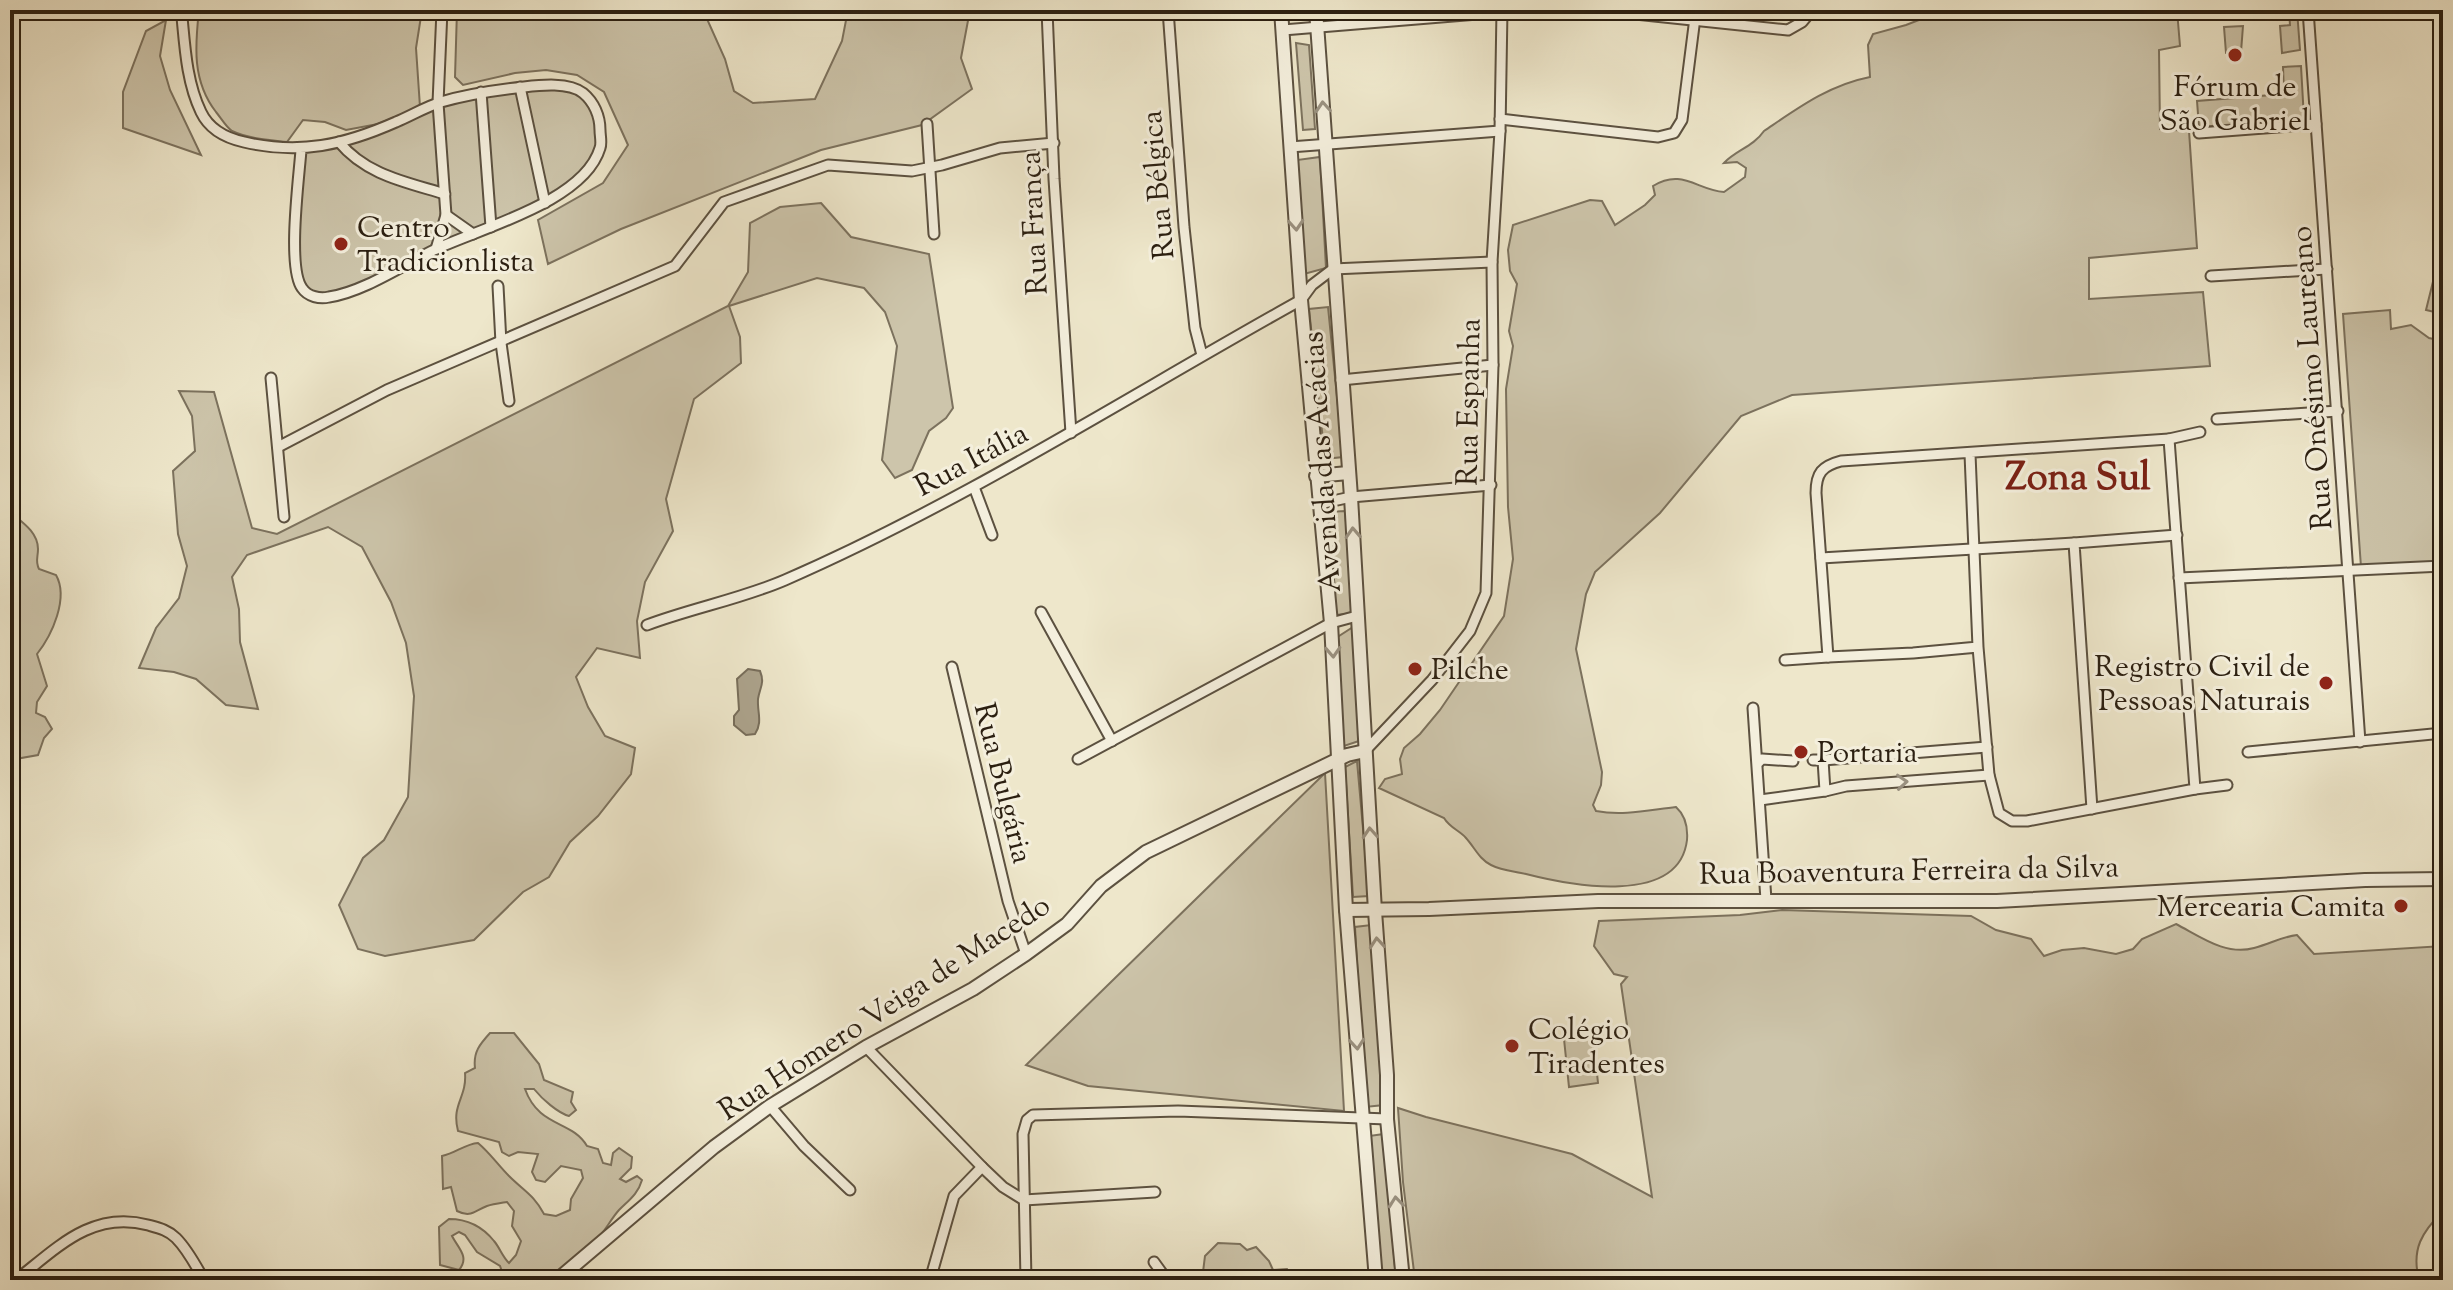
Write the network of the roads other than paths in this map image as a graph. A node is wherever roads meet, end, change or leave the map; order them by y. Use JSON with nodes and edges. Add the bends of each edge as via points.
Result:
{"nodes":[{"id":1,"x":185,"y":10,"type":"edge"},
{"id":2,"x":442,"y":10,"type":"edge"},
{"id":3,"x":1047,"y":10,"type":"edge"},
{"id":4,"x":1168,"y":10,"type":"edge"},
{"id":5,"x":1281,"y":10,"type":"edge"},
{"id":6,"x":1316,"y":10,"type":"edge"},
{"id":7,"x":1597,"y":10,"type":"edge"},
{"id":8,"x":1812,"y":10,"type":"edge"},
{"id":9,"x":2308,"y":10,"type":"edge"},
{"id":10,"x":1502,"y":11,"type":"edge"},
{"id":11,"x":1431,"y":14,"type":"edge"},
{"id":12,"x":1696,"y":15,"type":"edge"},
{"id":13,"x":1317,"y":26,"type":"junction"},
{"id":14,"x":1283,"y":30,"type":"junction"},
{"id":15,"x":520,"y":87,"type":"junction"},
{"id":16,"x":481,"y":92,"type":"junction"},
{"id":17,"x":438,"y":103,"type":"junction"},
{"id":18,"x":1500,"y":119,"type":"junction"},
{"id":19,"x":927,"y":124,"type":"dead end"},
{"id":20,"x":2316,"y":124,"type":"junction"},
{"id":21,"x":1500,"y":131,"type":"junction"},
{"id":22,"x":2199,"y":133,"type":"dead end"},
{"id":23,"x":339,"y":142,"type":"junction"},
{"id":24,"x":1054,"y":143,"type":"junction"},
{"id":25,"x":1326,"y":145,"type":"junction"},
{"id":26,"x":1290,"y":147,"type":"junction"},
{"id":27,"x":301,"y":150,"type":"junction"},
{"id":28,"x":930,"y":168,"type":"junction"},
{"id":29,"x":445,"y":194,"type":"junction"},
{"id":30,"x":545,"y":203,"type":"junction"},
{"id":31,"x":446,"y":215,"type":"junction"},
{"id":32,"x":491,"y":227,"type":"junction"},
{"id":33,"x":473,"y":234,"type":"junction"},
{"id":34,"x":934,"y":234,"type":"dead end"},
{"id":35,"x":436,"y":249,"type":"junction"},
{"id":36,"x":1492,"y":262,"type":"junction"},
{"id":37,"x":1333,"y":269,"type":"junction"},
{"id":38,"x":2327,"y":269,"type":"junction"},
{"id":39,"x":2211,"y":276,"type":"dead end"},
{"id":40,"x":498,"y":286,"type":"dead end"},
{"id":41,"x":1301,"y":300,"type":"junction"},
{"id":42,"x":501,"y":343,"type":"junction"},
{"id":43,"x":1202,"y":355,"type":"junction"},
{"id":44,"x":1493,"y":365,"type":"junction"},
{"id":45,"x":271,"y":378,"type":"dead end"},
{"id":46,"x":1341,"y":380,"type":"junction"},
{"id":47,"x":509,"y":401,"type":"dead end"},
{"id":48,"x":2338,"y":411,"type":"junction"},
{"id":49,"x":2217,"y":419,"type":"dead end"},
{"id":50,"x":2200,"y":432,"type":"dead end"},
{"id":51,"x":1071,"y":433,"type":"junction"},
{"id":52,"x":2169,"y":439,"type":"junction"},
{"id":53,"x":278,"y":447,"type":"junction"},
{"id":54,"x":1970,"y":454,"type":"junction"},
{"id":55,"x":1348,"y":473,"type":"junction"},
{"id":56,"x":1316,"y":476,"type":"junction"},
{"id":57,"x":1491,"y":485,"type":"junction"},
{"id":58,"x":974,"y":487,"type":"junction"},
{"id":59,"x":1351,"y":497,"type":"junction"},
{"id":60,"x":1319,"y":504,"type":"junction"},
{"id":61,"x":284,"y":517,"type":"dead end"},
{"id":62,"x":992,"y":535,"type":"dead end"},
{"id":63,"x":2177,"y":535,"type":"junction"},
{"id":64,"x":2074,"y":543,"type":"junction"},
{"id":65,"x":1975,"y":549,"type":"junction"},
{"id":66,"x":1821,"y":558,"type":"junction"},
{"id":67,"x":2443,"y":566,"type":"edge"},
{"id":68,"x":2350,"y":571,"type":"junction"},
{"id":69,"x":2179,"y":578,"type":"junction"},
{"id":70,"x":1041,"y":612,"type":"dead end"},
{"id":71,"x":1357,"y":616,"type":"junction"},
{"id":72,"x":1331,"y":623,"type":"junction"},
{"id":73,"x":647,"y":625,"type":"dead end"},
{"id":74,"x":1978,"y":647,"type":"junction"},
{"id":75,"x":1828,"y":657,"type":"junction"},
{"id":76,"x":1785,"y":660,"type":"dead end"},
{"id":77,"x":952,"y":667,"type":"dead end"},
{"id":78,"x":1753,"y":708,"type":"dead end"},
{"id":79,"x":2442,"y":733,"type":"edge"},
{"id":80,"x":1112,"y":741,"type":"junction"},
{"id":81,"x":2360,"y":742,"type":"junction"},
{"id":82,"x":2443,"y":746,"type":"edge"},
{"id":83,"x":1987,"y":747,"type":"junction"},
{"id":84,"x":1365,"y":751,"type":"junction"},
{"id":85,"x":2248,"y":752,"type":"dead end"},
{"id":86,"x":1343,"y":757,"type":"junction"},
{"id":87,"x":1078,"y":759,"type":"dead end"},
{"id":88,"x":1793,"y":761,"type":"dead end"},
{"id":89,"x":1759,"y":762,"type":"junction"},
{"id":90,"x":1989,"y":775,"type":"junction"},
{"id":91,"x":2227,"y":785,"type":"dead end"},
{"id":92,"x":2195,"y":789,"type":"junction"},
{"id":93,"x":1825,"y":791,"type":"junction"},
{"id":94,"x":1760,"y":800,"type":"junction"},
{"id":95,"x":2092,"y":809,"type":"junction"},
{"id":96,"x":2443,"y":879,"type":"edge"},
{"id":97,"x":1766,"y":900,"type":"junction"},
{"id":98,"x":1346,"y":910,"type":"junction"},
{"id":99,"x":1375,"y":911,"type":"junction"},
{"id":100,"x":1026,"y":954,"type":"junction"},
{"id":101,"x":866,"y":1047,"type":"junction"},
{"id":102,"x":770,"y":1106,"type":"junction"},
{"id":103,"x":1387,"y":1119,"type":"junction"},
{"id":104,"x":1364,"y":1120,"type":"junction"},
{"id":105,"x":982,"y":1167,"type":"junction"},
{"id":106,"x":850,"y":1190,"type":"dead end"},
{"id":107,"x":1155,"y":1192,"type":"dead end"},
{"id":108,"x":1024,"y":1200,"type":"junction"},
{"id":109,"x":1154,"y":1262,"type":"dead end"},
{"id":110,"x":16,"y":1280,"type":"edge"},
{"id":111,"x":204,"y":1280,"type":"edge"},
{"id":112,"x":557,"y":1280,"type":"edge"},
{"id":113,"x":930,"y":1280,"type":"edge"},
{"id":114,"x":1026,"y":1280,"type":"edge"},
{"id":115,"x":1167,"y":1280,"type":"edge"},
{"id":116,"x":1376,"y":1280,"type":"edge"},
{"id":117,"x":1403,"y":1280,"type":"edge"}],
"edges":[{"from":1,"to":27,"type":"street","via":[[187,69],[201,114],[213,129],[234,140]]},
{"from":2,"to":17,"type":"street"},
{"from":3,"to":24,"type":"street","name":"Rua França"},
{"from":4,"to":43,"type":"street","name":"Rua Bélgica","via":[[1184,227]]},
{"from":5,"to":14,"type":"street","name":"Avenida das Acácias"},
{"from":6,"to":13,"type":"street","name":"Avenida das Acácias"},
{"from":7,"to":12,"type":"street"},
{"from":8,"to":12,"type":"street","via":[[1788,30]]},
{"from":9,"to":20,"type":"street","name":"Rua Onésimo Laureano"},
{"from":10,"to":11,"type":"street"},
{"from":10,"to":18,"type":"street","name":"Rua Espanha"},
{"from":11,"to":13,"type":"street"},
{"from":12,"to":18,"type":"street","via":[[1682,120],[1674,133],[1658,137]]},
{"from":13,"to":14,"type":"street"},
{"from":25,"to":13,"type":"street","name":"Avenida das Acácias","one_way":true},
{"from":14,"to":26,"type":"street","name":"Avenida das Acácias"},
{"from":15,"to":16,"type":"street"},
{"from":15,"to":30,"type":"street"},
{"from":15,"to":30,"type":"street","via":[[580,90],[593,102],[600,122],[601,147],[588,172]]},
{"from":16,"to":17,"type":"street"},
{"from":16,"to":32,"type":"street"},
{"from":17,"to":23,"type":"street"},
{"from":17,"to":29,"type":"street"},
{"from":18,"to":21,"type":"street","name":"Rua Espanha"},
{"from":19,"to":28,"type":"street"},
{"from":20,"to":22,"type":"street"},
{"from":20,"to":38,"type":"street","name":"Rua Onésimo Laureano"},
{"from":21,"to":25,"type":"street"},
{"from":21,"to":36,"type":"street","name":"Rua Espanha"},
{"from":23,"to":27,"type":"street"},
{"from":23,"to":29,"type":"street","via":[[373,170]]},
{"from":24,"to":28,"type":"street","via":[[1000,148]]},
{"from":24,"to":51,"type":"street","name":"Rua França"},
{"from":25,"to":26,"type":"street"},
{"from":25,"to":37,"type":"street","name":"Avenida das Acácias"},
{"from":26,"to":41,"type":"street","name":"Avenida das Acácias","one_way":true},
{"from":27,"to":35,"type":"street","via":[[296,269],[302,288],[312,297],[356,289]]},
{"from":28,"to":34,"type":"street"},
{"from":28,"to":42,"type":"street","via":[[889,171],[828,165],[724,202],[675,266]]},
{"from":29,"to":31,"type":"street"},
{"from":30,"to":32,"type":"street"},
{"from":31,"to":33,"type":"street"},
{"from":31,"to":35,"type":"street"},
{"from":32,"to":33,"type":"street"},
{"from":33,"to":35,"type":"street"},
{"from":36,"to":37,"type":"street"},
{"from":36,"to":44,"type":"street","name":"Rua Espanha"},
{"from":37,"to":41,"type":"street","name":"Rua Itália"},
{"from":37,"to":46,"type":"street","name":"Avenida das Acácias"},
{"from":38,"to":39,"type":"street"},
{"from":38,"to":48,"type":"street","name":"Rua Onésimo Laureano"},
{"from":40,"to":42,"type":"street"},
{"from":41,"to":43,"type":"street","name":"Rua Itália"},
{"from":41,"to":56,"type":"street","name":"Avenida das Acácias"},
{"from":42,"to":47,"type":"street"},
{"from":42,"to":53,"type":"street","via":[[387,390]]},
{"from":43,"to":51,"type":"street","name":"Rua Itália"},
{"from":44,"to":46,"type":"street"},
{"from":44,"to":57,"type":"street","name":"Rua Espanha"},
{"from":45,"to":53,"type":"street"},
{"from":46,"to":55,"type":"street","name":"Avenida das Acácias"},
{"from":48,"to":49,"type":"street"},
{"from":48,"to":68,"type":"street","name":"Rua Onésimo Laureano"},
{"from":50,"to":52,"type":"street"},
{"from":51,"to":58,"type":"street","name":"Rua Itália"},
{"from":52,"to":54,"type":"street"},
{"from":52,"to":63,"type":"street"},
{"from":53,"to":61,"type":"street"},
{"from":54,"to":65,"type":"street"},
{"from":54,"to":66,"type":"street","via":[[1830,464],[1816,477]]},
{"from":55,"to":56,"type":"street"},
{"from":55,"to":59,"type":"street","name":"Avenida das Acácias"},
{"from":56,"to":60,"type":"street","name":"Avenida das Acácias"},
{"from":57,"to":59,"type":"street"},
{"from":57,"to":84,"type":"street","name":"Rua Espanha","via":[[1486,593],[1470,631]]},
{"from":58,"to":62,"type":"street"},
{"from":58,"to":73,"type":"street","name":"Rua Itália","via":[[784,580]]},
{"from":59,"to":60,"type":"street"},
{"from":71,"to":59,"type":"street","name":"Avenida das Acácias","one_way":true},
{"from":60,"to":72,"type":"street","name":"Avenida das Acácias"},
{"from":63,"to":64,"type":"street"},
{"from":63,"to":69,"type":"street"},
{"from":64,"to":65,"type":"street"},
{"from":64,"to":95,"type":"street"},
{"from":65,"to":66,"type":"street"},
{"from":65,"to":74,"type":"street"},
{"from":66,"to":75,"type":"street"},
{"from":67,"to":68,"type":"street"},
{"from":68,"to":69,"type":"street"},
{"from":68,"to":81,"type":"street","name":"Rua Onésimo Laureano"},
{"from":69,"to":92,"type":"street"},
{"from":70,"to":80,"type":"street"},
{"from":71,"to":72,"type":"street"},
{"from":71,"to":84,"type":"street","name":"Avenida das Acácias"},
{"from":72,"to":80,"type":"street"},
{"from":72,"to":86,"type":"street","name":"Avenida das Acácias","one_way":true},
{"from":74,"to":75,"type":"street"},
{"from":74,"to":83,"type":"street"},
{"from":75,"to":76,"type":"street"},
{"from":77,"to":100,"type":"street","name":"Rua Bulgária","via":[[1008,901]]},
{"from":78,"to":89,"type":"street"},
{"from":79,"to":81,"type":"street"},
{"from":79,"to":82,"type":"street"},
{"from":80,"to":87,"type":"street"},
{"from":81,"to":85,"type":"street"},
{"from":83,"to":90,"type":"street"},
{"from":83,"to":93,"type":"street","via":[[1818,760]]},
{"from":84,"to":86,"type":"street","name":"Rua Homero Veiga de Macedo"},
{"from":99,"to":84,"type":"street","name":"Avenida das Acácias","one_way":true},
{"from":86,"to":98,"type":"street","name":"Avenida das Acácias"},
{"from":86,"to":100,"type":"street","name":"Rua Homero Veiga de Macedo","via":[[1146,852]]},
{"from":88,"to":89,"type":"street"},
{"from":89,"to":94,"type":"street"},
{"from":93,"to":90,"type":"street","one_way":true},
{"from":90,"to":95,"type":"street","via":[[1999,813],[2012,821]]},
{"from":91,"to":92,"type":"street"},
{"from":92,"to":95,"type":"street"},
{"from":93,"to":94,"type":"street"},
{"from":94,"to":97,"type":"street"},
{"from":96,"to":97,"type":"street","name":"Rua Boaventura Ferreira da Silva","via":[[2005,900]]},
{"from":97,"to":99,"type":"street","name":"Rua Boaventura Ferreira da Silva"},
{"from":98,"to":99,"type":"street"},
{"from":98,"to":104,"type":"street","name":"Avenida das Acácias","one_way":true},
{"from":103,"to":99,"type":"street","name":"Avenida das Acácias","one_way":true},
{"from":100,"to":101,"type":"street","name":"Rua Homero Veiga de Macedo"},
{"from":101,"to":102,"type":"street","name":"Rua Homero Veiga de Macedo"},
{"from":101,"to":105,"type":"street"},
{"from":102,"to":106,"type":"street"},
{"from":102,"to":112,"type":"street","name":"Rua Homero Veiga de Macedo"},
{"from":103,"to":104,"type":"street"},
{"from":117,"to":103,"type":"street","name":"Avenida das Acácias","one_way":true},
{"from":104,"to":108,"type":"street","via":[[1178,1111],[1033,1115],[1024,1125]]},
{"from":104,"to":116,"type":"street","name":"Avenida das Acácias"},
{"from":105,"to":108,"type":"street"},
{"from":105,"to":113,"type":"street","via":[[954,1196]]},
{"from":107,"to":108,"type":"street"},
{"from":108,"to":114,"type":"street"},
{"from":109,"to":115,"type":"street"},
{"from":110,"to":111,"type":"street","via":[[66,1241],[114,1220],[164,1229]]}]}
